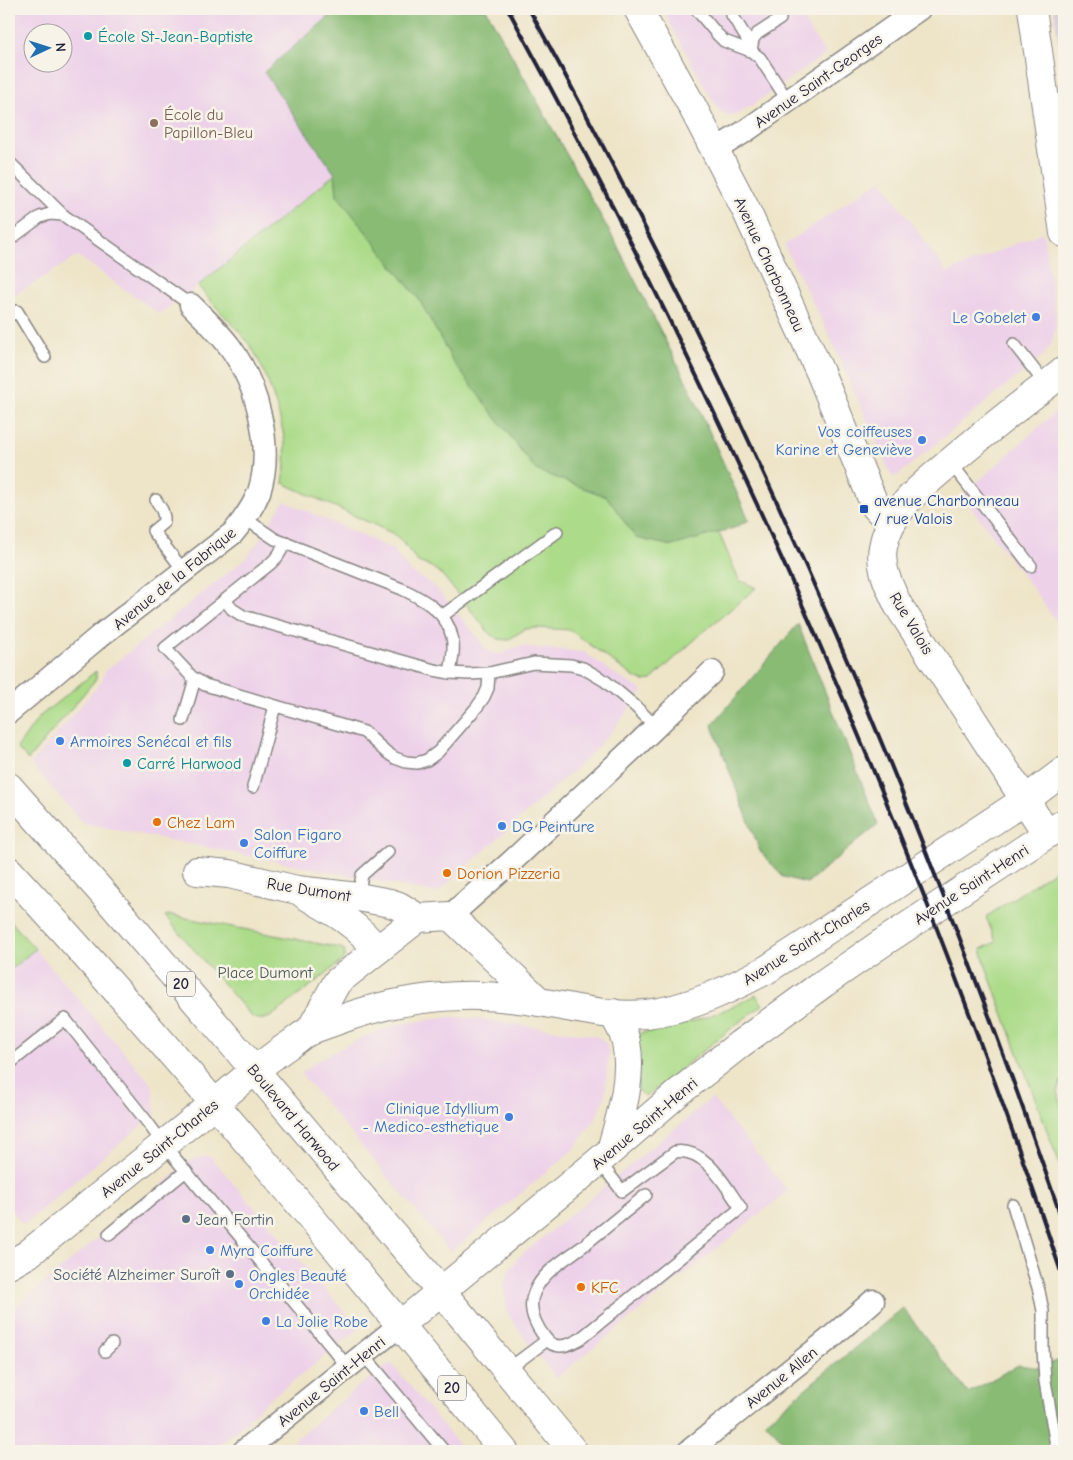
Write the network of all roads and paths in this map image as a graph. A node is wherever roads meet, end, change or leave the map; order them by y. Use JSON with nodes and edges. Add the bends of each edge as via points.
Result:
{"nodes":[{"id":1,"x":640,"y":9,"type":"edge"},
{"id":2,"x":696,"y":9,"type":"edge"},
{"id":3,"x":920,"y":9,"type":"edge"},
{"id":4,"x":1032,"y":9,"type":"edge"},
{"id":5,"x":732,"y":15,"type":"dead end"},
{"id":6,"x":780,"y":18,"type":"dead end"},
{"id":7,"x":751,"y":51,"type":"junction"},
{"id":8,"x":788,"y":101,"type":"junction"},
{"id":9,"x":716,"y":150,"type":"junction"},
{"id":10,"x":9,"y":162,"type":"edge"},
{"id":11,"x":63,"y":215,"type":"junction"},
{"id":12,"x":1064,"y":233,"type":"edge"},
{"id":13,"x":9,"y":240,"type":"edge"},
{"id":14,"x":190,"y":305,"type":"joint"},
{"id":15,"x":9,"y":316,"type":"edge"},
{"id":16,"x":1014,"y":344,"type":"dead end"},
{"id":17,"x":45,"y":357,"type":"dead end"},
{"id":18,"x":1055,"y":378,"type":"edge"},
{"id":19,"x":950,"y":462,"type":"junction"},
{"id":20,"x":156,"y":500,"type":"dead end"},
{"id":21,"x":244,"y":518,"type":"junction"},
{"id":22,"x":892,"y":522,"type":"junction"},
{"id":23,"x":557,"y":532,"type":"dead end"},
{"id":24,"x":286,"y":543,"type":"junction"},
{"id":25,"x":1031,"y":566,"type":"dead end"},
{"id":26,"x":184,"y":571,"type":"junction"},
{"id":27,"x":225,"y":600,"type":"junction"},
{"id":28,"x":442,"y":616,"type":"junction"},
{"id":29,"x":450,"y":672,"type":"junction"},
{"id":30,"x":712,"y":672,"type":"dead end"},
{"id":31,"x":489,"y":674,"type":"junction"},
{"id":32,"x":195,"y":679,"type":"junction"},
{"id":33,"x":275,"y":706,"type":"junction"},
{"id":34,"x":9,"y":712,"type":"edge"},
{"id":35,"x":183,"y":720,"type":"dead end"},
{"id":36,"x":656,"y":727,"type":"junction"},
{"id":37,"x":1064,"y":771,"type":"edge"},
{"id":38,"x":253,"y":787,"type":"dead end"},
{"id":39,"x":9,"y":788,"type":"edge"},
{"id":40,"x":1025,"y":800,"type":"junction"},
{"id":41,"x":1056,"y":828,"type":"edge"},
{"id":42,"x":388,"y":852,"type":"dead end"},
{"id":43,"x":197,"y":870,"type":"dead end"},
{"id":44,"x":9,"y":871,"type":"edge"},
{"id":45,"x":297,"y":890,"type":"junction"},
{"id":46,"x":358,"y":897,"type":"junction"},
{"id":47,"x":450,"y":916,"type":"junction"},
{"id":48,"x":418,"y":918,"type":"junction"},
{"id":49,"x":377,"y":950,"type":"junction"},
{"id":50,"x":540,"y":1002,"type":"junction"},
{"id":51,"x":613,"y":1013,"type":"junction"},
{"id":52,"x":310,"y":1031,"type":"junction"},
{"id":53,"x":9,"y":1064,"type":"edge"},
{"id":54,"x":255,"y":1071,"type":"junction"},
{"id":55,"x":214,"y":1104,"type":"junction"},
{"id":56,"x":164,"y":1144,"type":"junction"},
{"id":57,"x":605,"y":1155,"type":"junction"},
{"id":58,"x":186,"y":1171,"type":"junction"},
{"id":59,"x":646,"y":1195,"type":"dead end"},
{"id":60,"x":1013,"y":1205,"type":"dead end"},
{"id":61,"x":109,"y":1234,"type":"dead end"},
{"id":62,"x":9,"y":1265,"type":"edge"},
{"id":63,"x":441,"y":1291,"type":"junction"},
{"id":64,"x":873,"y":1302,"type":"dead end"},
{"id":65,"x":400,"y":1325,"type":"junction"},
{"id":66,"x":547,"y":1340,"type":"junction"},
{"id":67,"x":356,"y":1361,"type":"junction"},
{"id":68,"x":507,"y":1370,"type":"junction"},
{"id":69,"x":244,"y":1451,"type":"edge"},
{"id":70,"x":444,"y":1451,"type":"edge"},
{"id":71,"x":504,"y":1451,"type":"edge"},
{"id":72,"x":573,"y":1451,"type":"edge"},
{"id":73,"x":689,"y":1451,"type":"edge"},
{"id":74,"x":1056,"y":1451,"type":"edge"}],
"edges":[{"from":1,"to":9,"type":"main road","name":"Avenue Charbonneau"},
{"from":2,"to":7,"type":"lane","via":[[724,41]]},
{"from":3,"to":8,"type":"street","name":"Avenue Saint-Georges"},
{"from":4,"to":12,"type":"main road"},
{"from":5,"to":7,"type":"lane"},
{"from":6,"to":7,"type":"lane","via":[[757,34]]},
{"from":7,"to":8,"type":"lane","via":[[760,58]]},
{"from":8,"to":9,"type":"street","name":"Avenue Saint-Georges"},
{"from":9,"to":22,"type":"main road","name":"Avenue Charbonneau","via":[[820,372],[875,506]]},
{"from":10,"to":11,"type":"lane"},
{"from":11,"to":13,"type":"lane","via":[[40,217]]},
{"from":11,"to":14,"type":"lane"},
{"from":14,"to":21,"type":"street","name":"Avenue de la Fabrique","via":[[222,336],[238,359],[250,382],[259,413],[264,447],[262,474],[257,495]]},
{"from":15,"to":17,"type":"lane","via":[[16,311]]},
{"from":16,"to":18,"type":"lane"},
{"from":18,"to":19,"type":"main road","name":"Rue Valois"},
{"from":19,"to":22,"type":"main road","name":"Rue Valois","via":[[913,494]]},
{"from":19,"to":25,"type":"lane"},
{"from":20,"to":26,"type":"lane","via":[[164,522],[153,531]]},
{"from":21,"to":24,"type":"lane"},
{"from":21,"to":26,"type":"street","name":"Avenue de la Fabrique","via":[[232,533]]},
{"from":22,"to":40,"type":"main road","name":"Rue Valois","via":[[883,547],[890,589]]},
{"from":23,"to":28,"type":"lane"},
{"from":24,"to":27,"type":"lane","via":[[270,564]]},
{"from":24,"to":28,"type":"lane","via":[[419,597]]},
{"from":26,"to":34,"type":"street","name":"Avenue de la Fabrique"},
{"from":27,"to":29,"type":"lane","via":[[243,616]]},
{"from":27,"to":32,"type":"lane","via":[[165,648]]},
{"from":28,"to":29,"type":"lane","via":[[452,636]]},
{"from":29,"to":31,"type":"lane"},
{"from":30,"to":36,"type":"street"},
{"from":31,"to":33,"type":"lane","via":[[484,697],[438,752],[417,763],[395,758],[364,732]]},
{"from":31,"to":36,"type":"lane","via":[[534,663],[583,668],[605,681]]},
{"from":32,"to":33,"type":"lane"},
{"from":32,"to":35,"type":"lane"},
{"from":33,"to":38,"type":"lane"},
{"from":36,"to":47,"type":"street"},
{"from":37,"to":40,"type":"main road","name":"Avenue Saint-Charles"},
{"from":39,"to":54,"type":"main road","name":"Boulevard Harwood","number":"20"},
{"from":40,"to":41,"type":"main road","name":"Rue Valois"},
{"from":40,"to":51,"type":"main road","name":"Avenue Saint-Charles","via":[[766,970],[738,985],[667,1011]]},
{"from":41,"to":57,"type":"main road","name":"Avenue Saint-Henri","via":[[774,1018]]},
{"from":42,"to":46,"type":"lane","via":[[362,875]]},
{"from":43,"to":45,"type":"main road","name":"Rue Dumont"},
{"from":44,"to":55,"type":"main road","number":"20"},
{"from":45,"to":46,"type":"main road","name":"Rue Dumont"},
{"from":45,"to":49,"type":"main road","via":[[346,920]]},
{"from":46,"to":48,"type":"main road","name":"Rue Dumont","via":[[399,906]]},
{"from":47,"to":48,"type":"main road"},
{"from":47,"to":50,"type":"main road"},
{"from":48,"to":49,"type":"main road","name":"Avenue Saint-Charles"},
{"from":49,"to":52,"type":"main road","name":"Avenue Saint-Charles","via":[[337,982]]},
{"from":50,"to":51,"type":"main road","name":"Avenue Saint-Charles"},
{"from":50,"to":52,"type":"main road","name":"Avenue Saint-Charles","via":[[481,996],[421,999],[375,1008]]},
{"from":51,"to":57,"type":"main road","via":[[626,1042],[628,1065],[624,1102]]},
{"from":52,"to":54,"type":"main road","name":"Avenue Saint-Charles"},
{"from":53,"to":56,"type":"lane","via":[[65,1019]]},
{"from":54,"to":55,"type":"main road","name":"Avenue Saint-Charles"},
{"from":54,"to":63,"type":"main road","name":"Boulevard Harwood","number":"20"},
{"from":55,"to":56,"type":"main road","name":"Avenue Saint-Charles"},
{"from":55,"to":65,"type":"main road","number":"20"},
{"from":56,"to":58,"type":"lane"},
{"from":56,"to":62,"type":"main road","name":"Avenue Saint-Charles","via":[[28,1254]]},
{"from":57,"to":63,"type":"main road","name":"Avenue Saint-Henri"},
{"from":57,"to":66,"type":"lane","via":[[622,1191],[675,1152],[693,1153],[713,1169],[741,1208],[580,1339],[559,1347]]},
{"from":58,"to":61,"type":"lane"},
{"from":58,"to":67,"type":"lane"},
{"from":59,"to":66,"type":"lane","via":[[539,1282],[531,1305],[537,1325]]},
{"from":60,"to":74,"type":"lane","via":[[1043,1310],[1045,1382]]},
{"from":63,"to":65,"type":"main road","name":"Avenue Saint-Henri"},
{"from":63,"to":68,"type":"main road","name":"Boulevard Harwood","number":"20"},
{"from":64,"to":73,"type":"street","name":"Avenue Allen"},
{"from":65,"to":67,"type":"street","name":"Avenue Saint-Henri"},
{"from":65,"to":71,"type":"main road","number":"20"},
{"from":66,"to":68,"type":"lane"},
{"from":67,"to":69,"type":"street","name":"Avenue Saint-Henri"},
{"from":67,"to":70,"type":"lane"},
{"from":68,"to":72,"type":"main road","name":"Boulevard Harwood","number":"20"}]}
